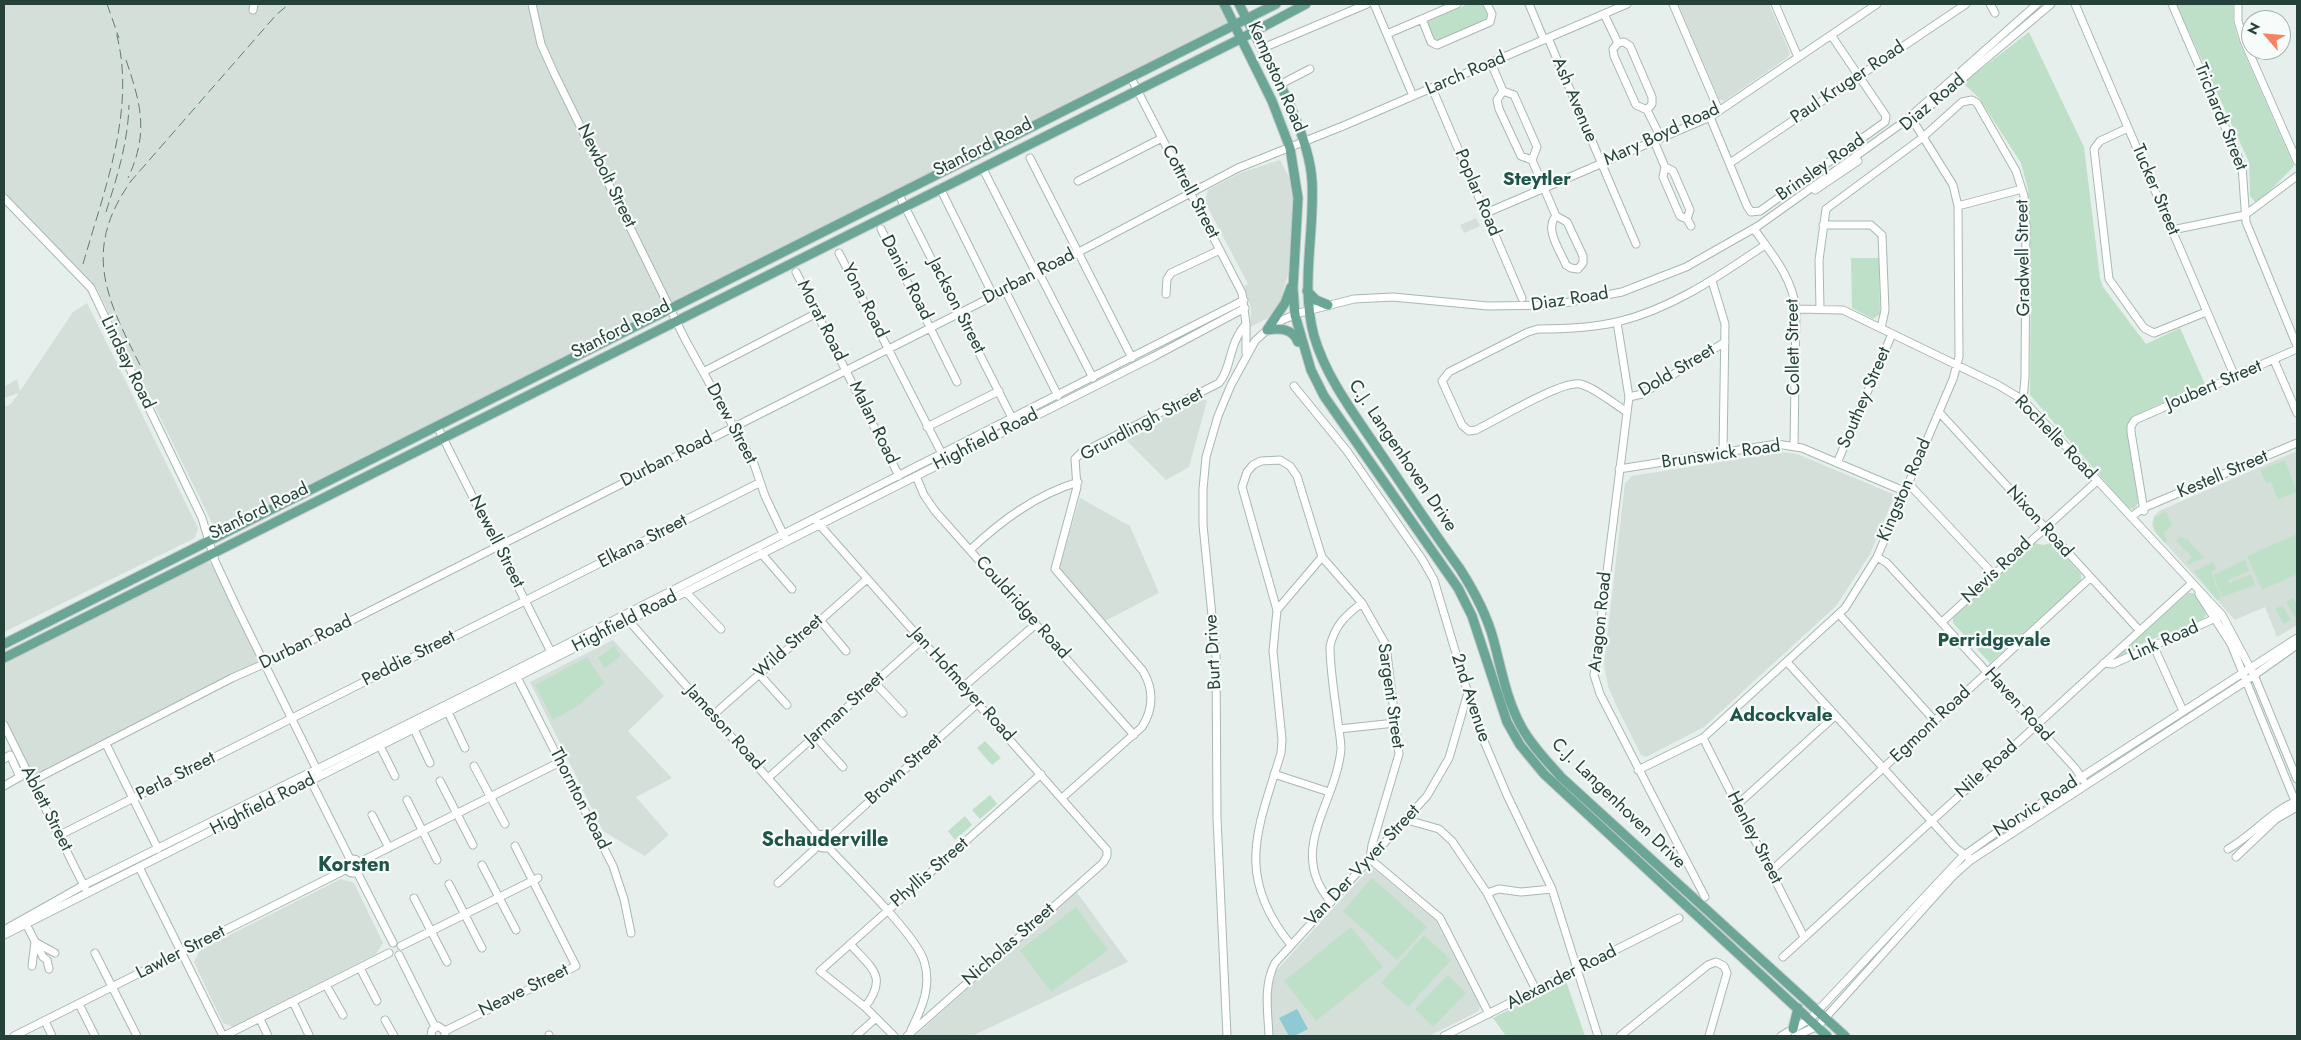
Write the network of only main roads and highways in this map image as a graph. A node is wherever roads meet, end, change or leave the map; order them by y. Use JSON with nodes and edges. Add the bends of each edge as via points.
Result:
{"nodes":[{"id":1,"x":1224,"y":4,"type":"edge"},
{"id":2,"x":1239,"y":4,"type":"edge"},
{"id":3,"x":1276,"y":4,"type":"edge"},
{"id":4,"x":1306,"y":4,"type":"edge"},
{"id":5,"x":1291,"y":12,"type":"junction"},
{"id":6,"x":1246,"y":19,"type":"junction"},
{"id":7,"x":1235,"y":25,"type":"junction"},
{"id":8,"x":1253,"y":32,"type":"junction"},
{"id":9,"x":1242,"y":38,"type":"junction"},
{"id":10,"x":1259,"y":44,"type":"junction"},
{"id":11,"x":1294,"y":274,"type":"junction"},
{"id":12,"x":1307,"y":291,"type":"junction"},
{"id":13,"x":1328,"y":305,"type":"road end"},
{"id":14,"x":1309,"y":311,"type":"joint"},
{"id":15,"x":1295,"y":315,"type":"joint"},
{"id":16,"x":1308,"y":363,"type":"junction"},
{"id":17,"x":4,"y":644,"type":"edge"},
{"id":18,"x":4,"y":658,"type":"edge"},
{"id":19,"x":1798,"y":1008,"type":"junction"},
{"id":20,"x":1794,"y":1033,"type":"edge"},
{"id":21,"x":1827,"y":1036,"type":"edge"},
{"id":22,"x":1845,"y":1036,"type":"edge"}],
"edges":[{"from":1,"to":7,"type":"main road","name":"Kempston Road"},
{"from":2,"to":6,"type":"main road","name":"Kempston Road"},
{"from":3,"to":6,"type":"main road","name":"Stanford Road"},
{"from":4,"to":5,"type":"main road"},
{"from":5,"to":8,"type":"main road","name":"Stanford Road"},
{"from":5,"to":10,"type":"main road","via":[[1286,19],[1262,32]]},
{"from":6,"to":7,"type":"main road","name":"Stanford Road"},
{"from":6,"to":8,"type":"main road","name":"Kempston Road"},
{"from":7,"to":9,"type":"main road","name":"Kempston Road"},
{"from":7,"to":17,"type":"main road","name":"Stanford Road"},
{"from":8,"to":9,"type":"main road","name":"Stanford Road"},
{"from":8,"to":10,"type":"main road","name":"Kempston Road"},
{"from":9,"to":11,"type":"main road","name":"Kempston Road","via":[[1290,148],[1298,214]]},
{"from":9,"to":18,"type":"main road","name":"Stanford Road"},
{"from":10,"to":12,"type":"main road","name":"Kempston Road","via":[[1304,142],[1310,166],[1312,198]]},
{"from":11,"to":15,"type":"main road","name":"Kempston Road"},
{"from":11,"to":16,"type":"main road","via":[[1285,303],[1267,330],[1284,329],[1294,334]]},
{"from":12,"to":13,"type":"main road"},
{"from":12,"to":14,"type":"main road","name":"Kempston Road"},
{"from":14,"to":22,"type":"main road","name":"C.J. Langenhoven Drive","via":[[1319,350],[1335,384],[1478,599],[1512,706],[1528,738],[1561,777]]},
{"from":15,"to":16,"type":"main road","name":"C.J. Langenhoven Drive"},
{"from":16,"to":19,"type":"main road","name":"C.J. Langenhoven Drive","via":[[1324,396],[1372,461],[1467,604],[1507,722],[1532,762]]},
{"from":19,"to":20,"type":"main road"},
{"from":19,"to":21,"type":"main road","name":"C.J. Langenhoven Drive"}]}
